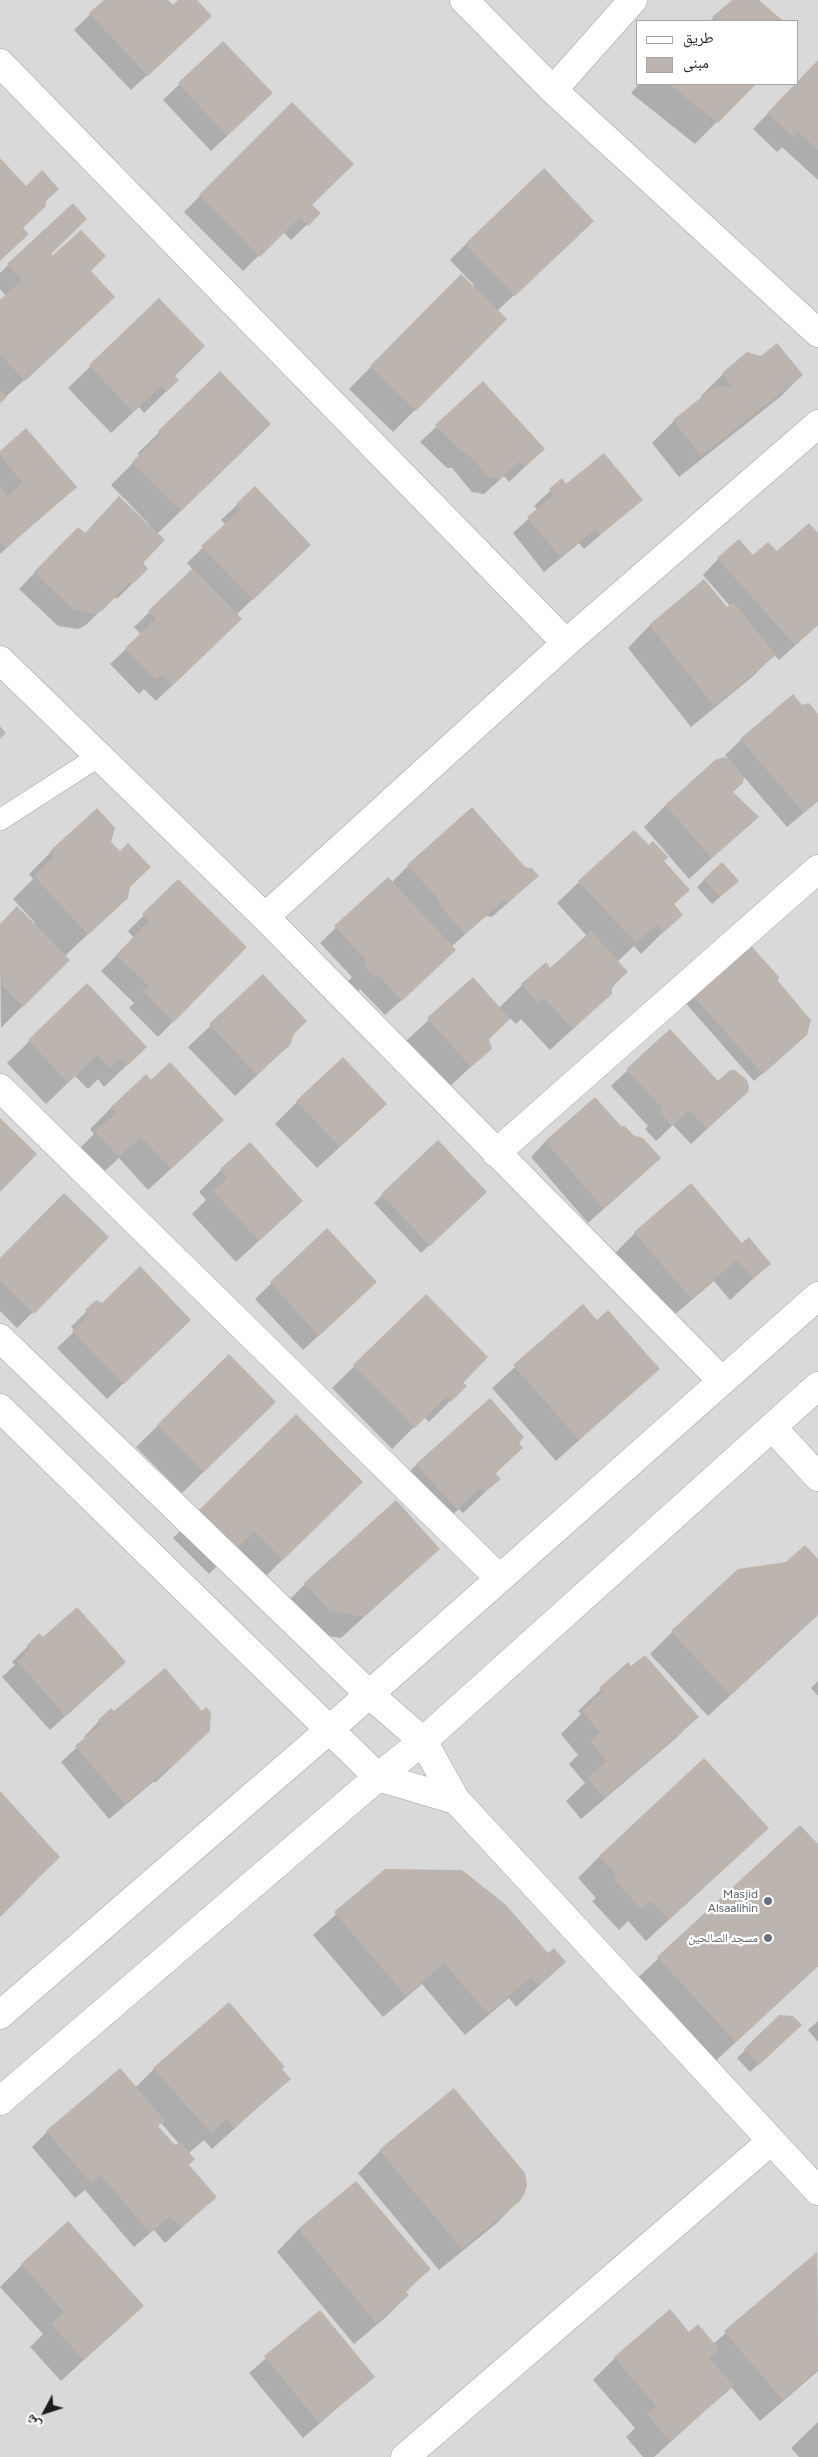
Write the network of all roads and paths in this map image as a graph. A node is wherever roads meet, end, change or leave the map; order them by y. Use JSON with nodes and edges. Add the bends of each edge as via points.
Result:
{"nodes":[{"id":1,"x":464,"y":0,"type":"edge"},
{"id":2,"x":632,"y":0,"type":"edge"},
{"id":3,"x":0,"y":63,"type":"edge"},
{"id":4,"x":553,"y":90,"type":"junction"},
{"id":5,"x":818,"y":333,"type":"edge"},
{"id":6,"x":818,"y":424,"type":"edge"},
{"id":7,"x":566,"y":643,"type":"junction"},
{"id":8,"x":0,"y":660,"type":"edge"},
{"id":9,"x":99,"y":756,"type":"junction"},
{"id":10,"x":0,"y":820,"type":"edge"},
{"id":11,"x":818,"y":869,"type":"edge"},
{"id":12,"x":265,"y":917,"type":"junction"},
{"id":13,"x":0,"y":1088,"type":"edge"},
{"id":14,"x":496,"y":1153,"type":"junction"},
{"id":15,"x":818,"y":1296,"type":"edge"},
{"id":16,"x":0,"y":1338,"type":"edge"},
{"id":17,"x":721,"y":1380,"type":"junction"},
{"id":18,"x":818,"y":1386,"type":"edge"},
{"id":19,"x":0,"y":1408,"type":"edge"},
{"id":20,"x":772,"y":1427,"type":"junction"},
{"id":21,"x":818,"y":1477,"type":"edge"},
{"id":22,"x":499,"y":1578,"type":"junction"},
{"id":23,"x":369,"y":1694,"type":"junction"},
{"id":24,"x":329,"y":1730,"type":"junction"},
{"id":25,"x":423,"y":1741,"type":"junction"},
{"id":26,"x":378,"y":1777,"type":"junction"},
{"id":27,"x":456,"y":1800,"type":"junction"},
{"id":28,"x":0,"y":2015,"type":"edge"},
{"id":29,"x":0,"y":2101,"type":"edge"},
{"id":30,"x":770,"y":2142,"type":"junction"},
{"id":31,"x":818,"y":2190,"type":"edge"},
{"id":32,"x":405,"y":2457,"type":"edge"}],
"edges":[{"from":1,"to":4,"type":"street"},
{"from":2,"to":4,"type":"street"},
{"from":3,"to":7,"type":"street"},
{"from":4,"to":5,"type":"street"},
{"from":6,"to":7,"type":"street"},
{"from":7,"to":12,"type":"street"},
{"from":8,"to":9,"type":"street"},
{"from":9,"to":10,"type":"lane"},
{"from":9,"to":12,"type":"street"},
{"from":11,"to":14,"type":"street"},
{"from":12,"to":14,"type":"street"},
{"from":13,"to":22,"type":"street"},
{"from":14,"to":17,"type":"street"},
{"from":15,"to":17,"type":"street"},
{"from":16,"to":23,"type":"street"},
{"from":17,"to":22,"type":"street"},
{"from":18,"to":20,"type":"street"},
{"from":19,"to":24,"type":"street"},
{"from":20,"to":21,"type":"street"},
{"from":20,"to":25,"type":"street"},
{"from":22,"to":23,"type":"street"},
{"from":23,"to":24,"type":"street"},
{"from":23,"to":25,"type":"street"},
{"from":24,"to":26,"type":"street"},
{"from":24,"to":28,"type":"street"},
{"from":25,"to":26,"type":"street"},
{"from":25,"to":27,"type":"street"},
{"from":26,"to":27,"type":"street"},
{"from":26,"to":29,"type":"street"},
{"from":27,"to":30,"type":"street"},
{"from":30,"to":31,"type":"street"},
{"from":30,"to":32,"type":"street"}]}
